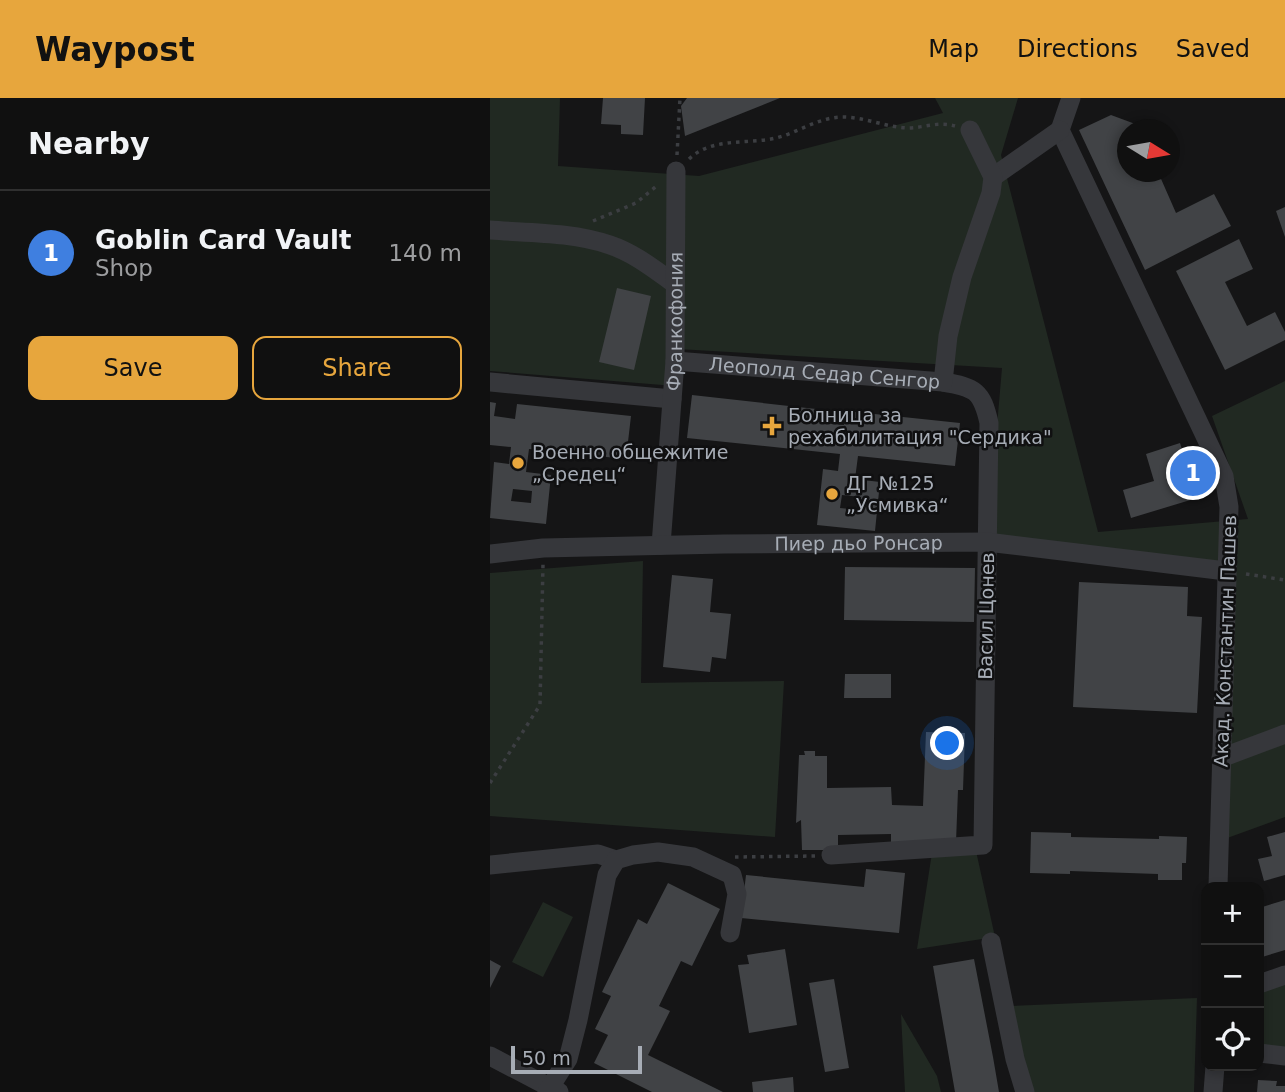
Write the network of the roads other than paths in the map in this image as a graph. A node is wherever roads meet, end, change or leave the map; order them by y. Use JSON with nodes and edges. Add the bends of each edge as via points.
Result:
{"nodes":[{"id":1,"x":1071,"y":98,"type":"edge"},
{"id":2,"x":1060,"y":130,"type":"junction"},
{"id":3,"x":970,"y":131,"type":"road end"},
{"id":4,"x":676,"y":170,"type":"road end"},
{"id":5,"x":993,"y":177,"type":"junction"},
{"id":6,"x":490,"y":230,"type":"edge"},
{"id":7,"x":675,"y":284,"type":"junction"},
{"id":8,"x":675,"y":361,"type":"junction"},
{"id":9,"x":490,"y":382,"type":"edge"},
{"id":10,"x":943,"y":382,"type":"junction"},
{"id":11,"x":975,"y":390,"type":"joint"},
{"id":12,"x":672,"y":399,"type":"junction"},
{"id":13,"x":987,"y":542,"type":"junction"},
{"id":14,"x":662,"y":545,"type":"junction"},
{"id":15,"x":490,"y":554,"type":"edge"},
{"id":16,"x":1226,"y":572,"type":"junction"},
{"id":17,"x":1285,"y":734,"type":"edge"},
{"id":18,"x":1222,"y":758,"type":"junction"},
{"id":19,"x":831,"y":855,"type":"road end"},
{"id":20,"x":616,"y":860,"type":"junction"},
{"id":21,"x":490,"y":865,"type":"edge"},
{"id":22,"x":1218,"y":882,"type":"edge"},
{"id":23,"x":730,"y":933,"type":"dead end"},
{"id":24,"x":992,"y":942,"type":"dead end"},
{"id":25,"x":1285,"y":975,"type":"edge"},
{"id":26,"x":1264,"y":982,"type":"edge"},
{"id":27,"x":1264,"y":1054,"type":"edge"},
{"id":28,"x":490,"y":1056,"type":"edge"},
{"id":29,"x":1285,"y":1056,"type":"edge"},
{"id":30,"x":1214,"y":1071,"type":"edge"},
{"id":31,"x":552,"y":1091,"type":"edge"},
{"id":32,"x":1025,"y":1092,"type":"edge"},
{"id":33,"x":1213,"y":1092,"type":"edge"}],
"edges":[{"from":1,"to":2,"type":"street"},
{"from":2,"to":5,"type":"street"},
{"from":2,"to":16,"type":"street","name":"Акад. Константин Пашев","via":[[1224,476],[1229,507]]},
{"from":3,"to":5,"type":"street"},
{"from":4,"to":7,"type":"street","name":"Франкофония"},
{"from":5,"to":10,"type":"street","via":[[962,277]]},
{"from":6,"to":7,"type":"street","via":[[609,244],[639,258]]},
{"from":7,"to":8,"type":"street","name":"Франкофония"},
{"from":8,"to":10,"type":"street","name":"Леополд Седар Сенгор"},
{"from":8,"to":12,"type":"street","name":"Франкофония"},
{"from":9,"to":12,"type":"street"},
{"from":10,"to":11,"type":"street","name":"Леополд Седар Сенгор"},
{"from":11,"to":13,"type":"street","name":"Васил Цонев","via":[[989,422]]},
{"from":12,"to":14,"type":"street","name":"Франкофония"},
{"from":13,"to":14,"type":"street","name":"Пиер дьо Ронсар"},
{"from":13,"to":16,"type":"street","name":"Пиер дьо Ронсар"},
{"from":13,"to":19,"type":"street","name":"Васил Цонев","via":[[983,845]]},
{"from":14,"to":15,"type":"street","name":"Пиер дьо Ронсар"},
{"from":16,"to":18,"type":"street","name":"Акад. Константин Пашев"},
{"from":17,"to":18,"type":"street"},
{"from":18,"to":22,"type":"street","name":"Акад. Константин Пашев"},
{"from":20,"to":21,"type":"street","via":[[598,854]]},
{"from":20,"to":23,"type":"street","via":[[658,852],[693,857],[732,875],[737,894]]},
{"from":20,"to":31,"type":"street","via":[[607,875],[579,1020],[568,1059]]},
{"from":24,"to":32,"type":"street"},
{"from":25,"to":26,"type":"street"},
{"from":27,"to":29,"type":"street"},
{"from":28,"to":31,"type":"street"},
{"from":30,"to":33,"type":"street"}]}
